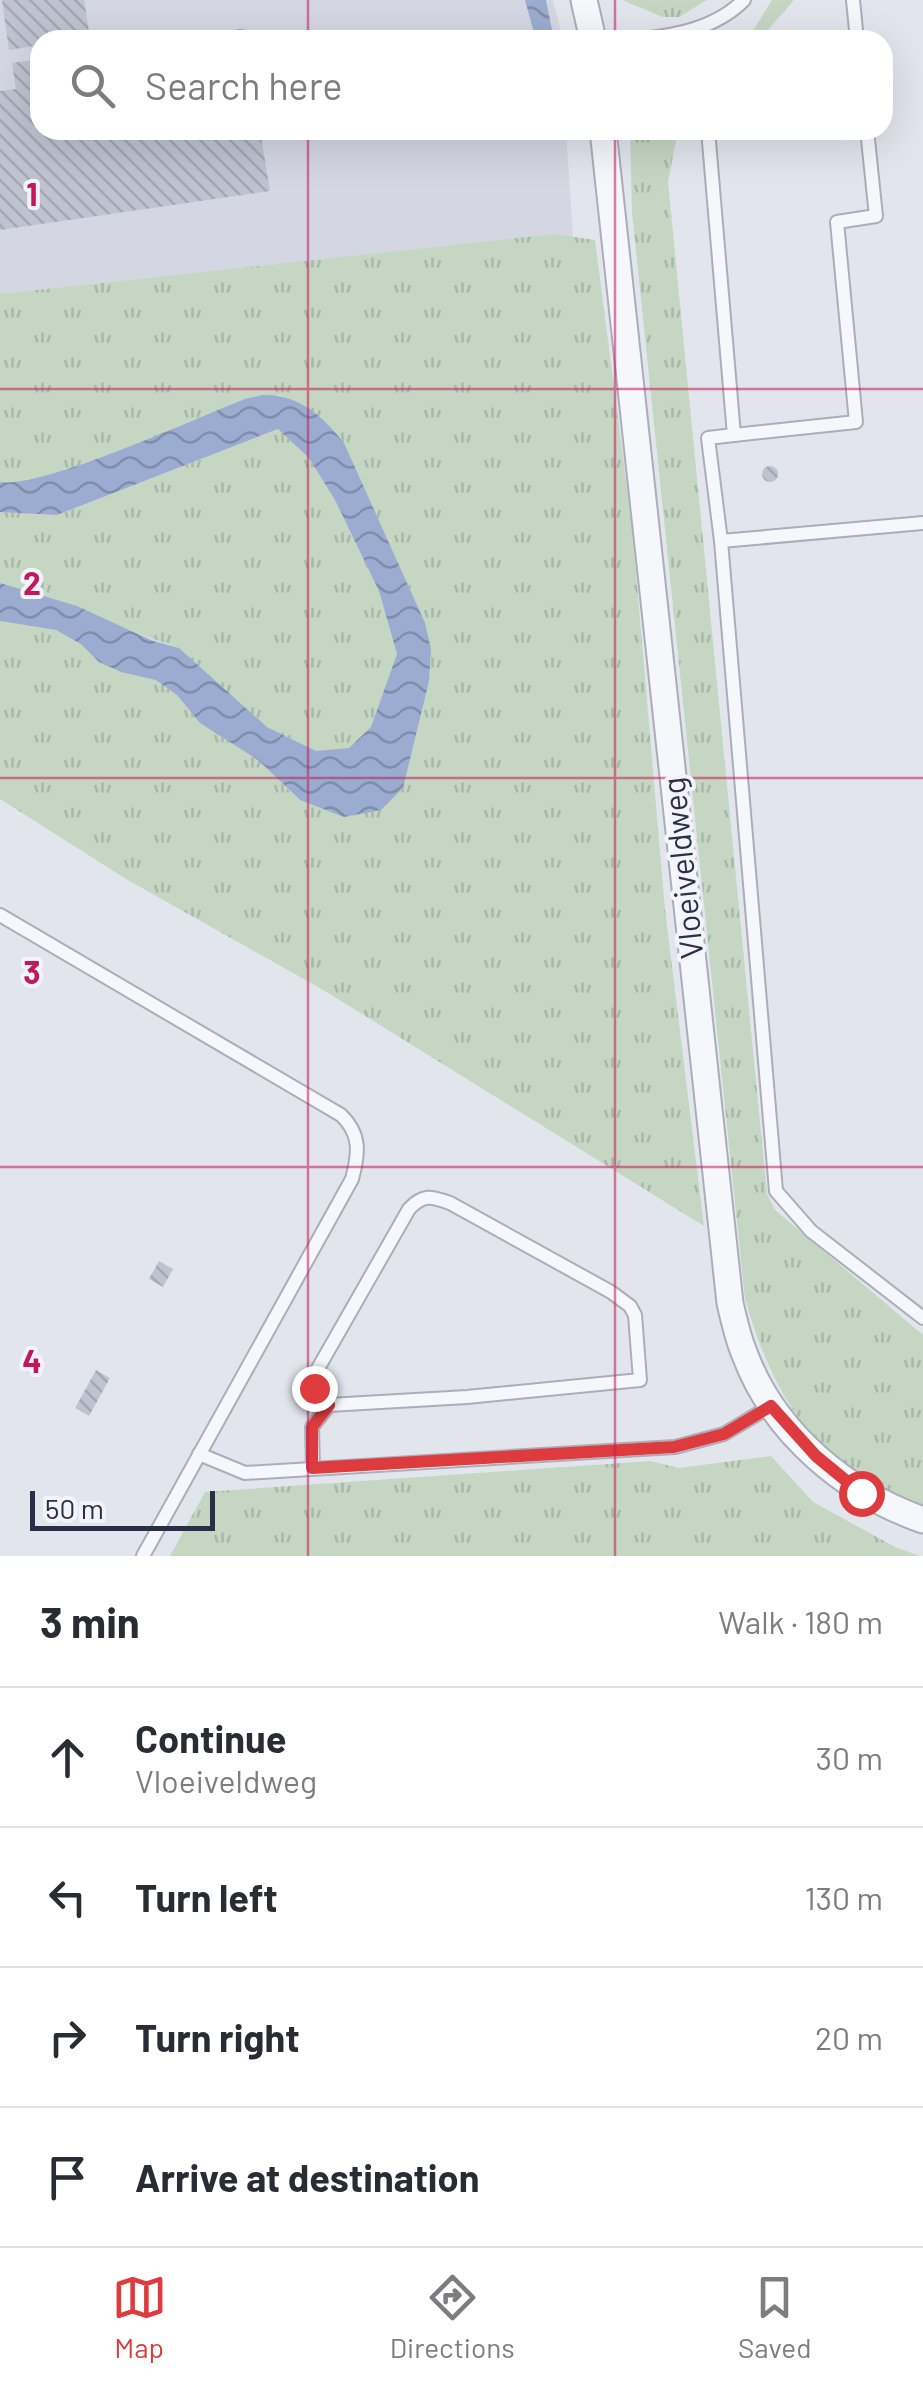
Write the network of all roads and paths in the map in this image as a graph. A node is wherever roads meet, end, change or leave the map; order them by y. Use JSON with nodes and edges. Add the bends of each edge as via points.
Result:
{"nodes":[{"id":1,"x":584,"y":0,"type":"edge"},
{"id":2,"x":744,"y":0,"type":"edge"},
{"id":3,"x":853,"y":0,"type":"edge"},
{"id":4,"x":591,"y":30,"type":"edge"},
{"id":5,"x":690,"y":30,"type":"edge"},
{"id":6,"x":857,"y":30,"type":"edge"},
{"id":7,"x":605,"y":140,"type":"edge"},
{"id":8,"x":709,"y":140,"type":"edge"},
{"id":9,"x":868,"y":140,"type":"edge"},
{"id":10,"x":734,"y":436,"type":"junction"},
{"id":11,"x":923,"y":522,"type":"edge"},
{"id":12,"x":721,"y":541,"type":"junction"},
{"id":13,"x":0,"y":916,"type":"edge"},
{"id":14,"x":923,"y":1318,"type":"edge"},
{"id":15,"x":329,"y":1405,"type":"junction"},
{"id":16,"x":771,"y":1406,"type":"junction"},
{"id":17,"x":199,"y":1454,"type":"junction"},
{"id":18,"x":312,"y":1468,"type":"junction"},
{"id":19,"x":923,"y":1520,"type":"edge"},
{"id":20,"x":143,"y":1556,"type":"edge"}],
"edges":[{"from":1,"to":4,"type":"street"},
{"from":2,"to":5,"type":"lane"},
{"from":3,"to":6,"type":"lane"},
{"from":7,"to":16,"type":"street","name":"Vloeiveldweg","via":[[730,1303],[745,1357]]},
{"from":8,"to":10,"type":"lane"},
{"from":9,"to":10,"type":"lane","via":[[876,216],[838,222],[856,422]]},
{"from":10,"to":12,"type":"lane","via":[[708,438]]},
{"from":11,"to":12,"type":"lane"},
{"from":12,"to":14,"type":"lane","via":[[776,1191],[811,1231]]},
{"from":13,"to":17,"type":"lane","via":[[341,1114],[356,1136],[352,1179]]},
{"from":15,"to":15,"type":"lane","via":[[640,1380],[635,1316],[610,1292],[466,1212],[430,1196],[418,1199],[316,1372],[314,1388]]},
{"from":15,"to":18,"type":"lane","via":[[312,1427]]},
{"from":16,"to":18,"type":"lane","via":[[724,1434],[674,1447]]},
{"from":16,"to":19,"type":"street","name":"Vloeiveldweg","via":[[861,1493]]},
{"from":17,"to":18,"type":"lane","via":[[245,1473]]},
{"from":17,"to":20,"type":"lane"}]}
